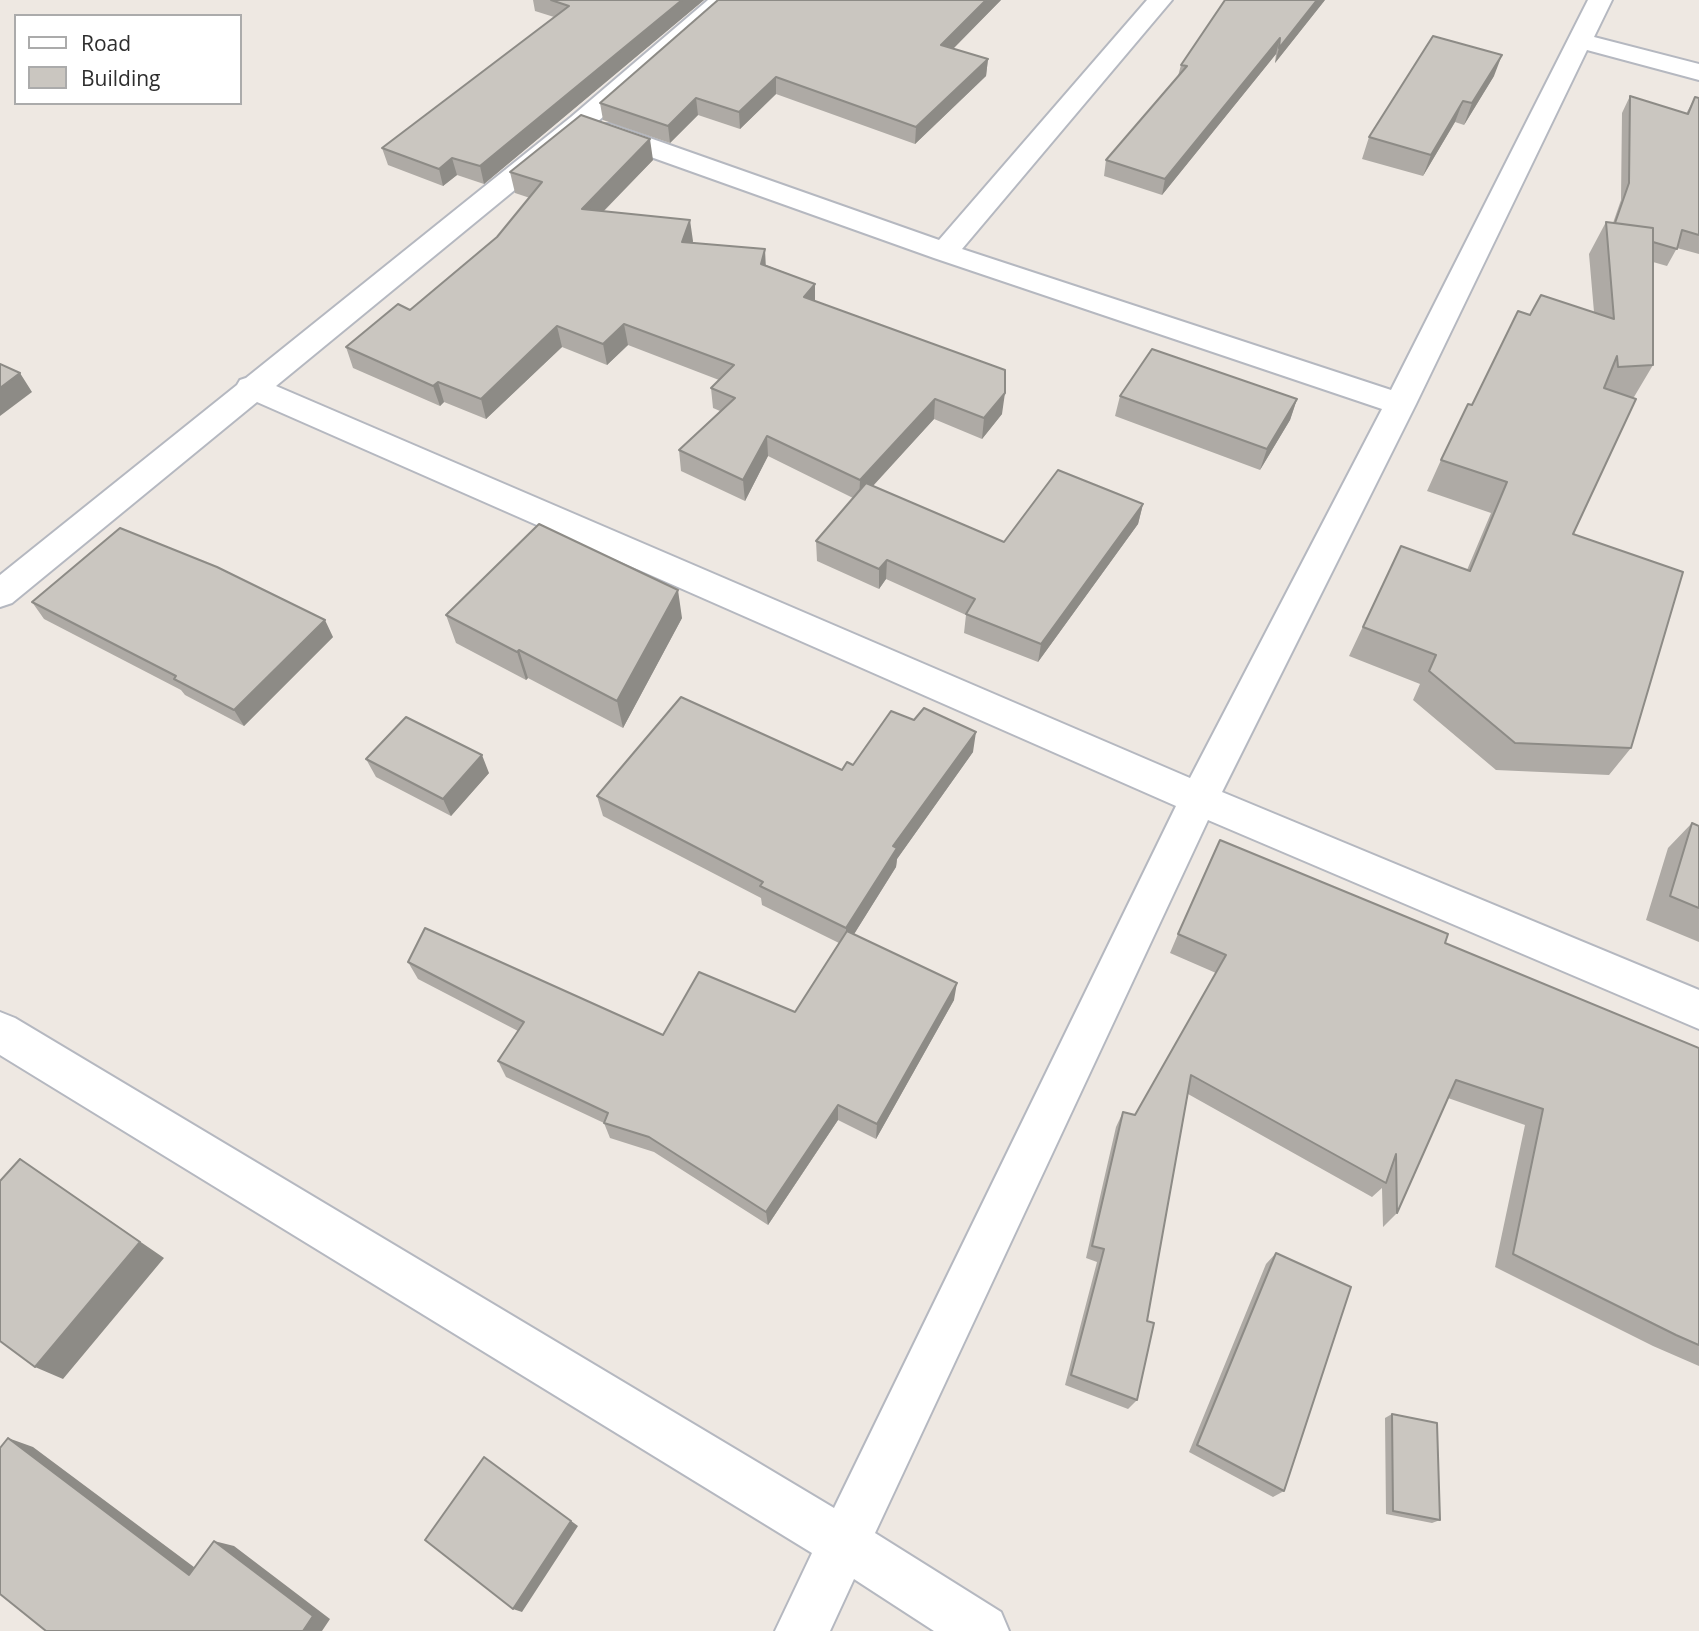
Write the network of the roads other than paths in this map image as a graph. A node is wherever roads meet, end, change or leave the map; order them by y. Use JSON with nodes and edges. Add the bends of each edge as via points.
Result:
{"nodes":[{"id":1,"x":722,"y":0,"type":"edge"},
{"id":2,"x":1160,"y":0,"type":"edge"},
{"id":3,"x":1600,"y":0,"type":"edge"},
{"id":4,"x":1580,"y":41,"type":"junction"},
{"id":5,"x":1699,"y":72,"type":"edge"},
{"id":6,"x":580,"y":123,"type":"junction"},
{"id":7,"x":944,"y":252,"type":"junction"},
{"id":8,"x":251,"y":387,"type":"junction"},
{"id":9,"x":1400,"y":404,"type":"junction"},
{"id":10,"x":0,"y":594,"type":"edge"},
{"id":11,"x":1199,"y":799,"type":"junction"},
{"id":12,"x":1699,"y":1010,"type":"edge"},
{"id":13,"x":0,"y":1032,"type":"edge"},
{"id":14,"x":845,"y":1544,"type":"junction"},
{"id":15,"x":802,"y":1631,"type":"edge"},
{"id":16,"x":982,"y":1631,"type":"edge"}],
"edges":[{"from":1,"to":6,"type":"street"},
{"from":2,"to":7,"type":"street"},
{"from":3,"to":4,"type":"street"},
{"from":4,"to":5,"type":"street"},
{"from":4,"to":9,"type":"street"},
{"from":6,"to":7,"type":"street"},
{"from":6,"to":8,"type":"street"},
{"from":7,"to":9,"type":"street"},
{"from":8,"to":10,"type":"street"},
{"from":8,"to":11,"type":"street"},
{"from":9,"to":11,"type":"street"},
{"from":11,"to":12,"type":"street"},
{"from":11,"to":14,"type":"street"},
{"from":13,"to":14,"type":"street"},
{"from":14,"to":15,"type":"street"},
{"from":14,"to":16,"type":"street"}]}
